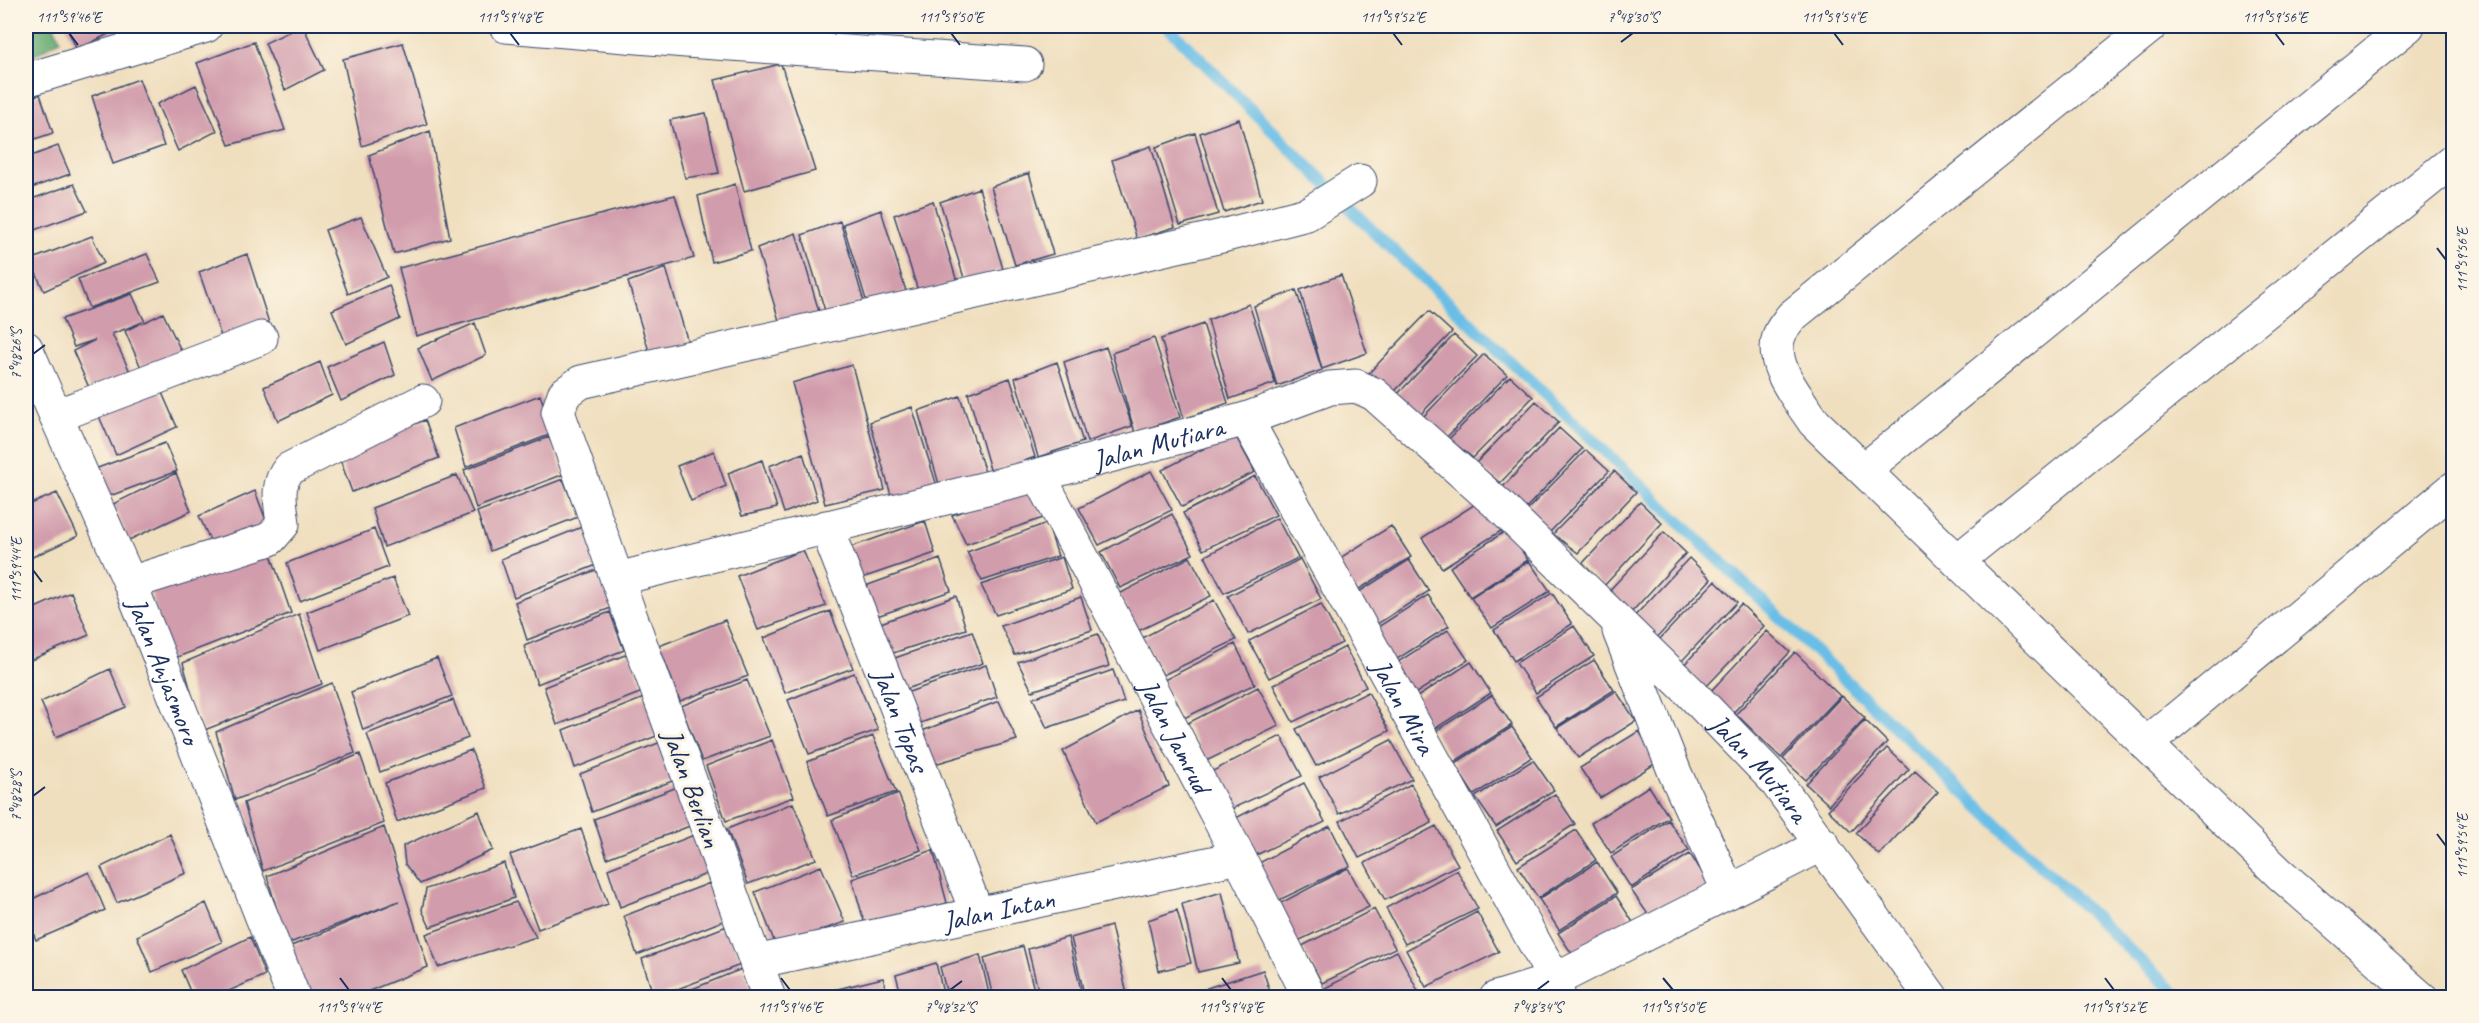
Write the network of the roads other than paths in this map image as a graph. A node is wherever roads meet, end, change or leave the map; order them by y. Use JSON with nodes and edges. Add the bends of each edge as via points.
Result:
{"nodes":[{"id":1,"x":206,"y":26,"type":"edge"},
{"id":2,"x":506,"y":26,"type":"edge"},
{"id":3,"x":2151,"y":26,"type":"edge"},
{"id":4,"x":2408,"y":26,"type":"edge"},
{"id":5,"x":1025,"y":64,"type":"dead end"},
{"id":6,"x":26,"y":80,"type":"edge"},
{"id":7,"x":2454,"y":160,"type":"edge"},
{"id":8,"x":1357,"y":183,"type":"dead end"},
{"id":9,"x":261,"y":338,"type":"dead end"},
{"id":10,"x":26,"y":348,"type":"edge"},
{"id":11,"x":423,"y":401,"type":"dead end"},
{"id":12,"x":56,"y":416,"type":"junction"},
{"id":13,"x":1246,"y":419,"type":"junction"},
{"id":14,"x":1863,"y":470,"type":"junction"},
{"id":15,"x":1039,"y":475,"type":"junction"},
{"id":16,"x":2454,"y":488,"type":"edge"},
{"id":17,"x":826,"y":527,"type":"junction"},
{"id":18,"x":1957,"y":561,"type":"junction"},
{"id":19,"x":616,"y":579,"type":"junction"},
{"id":20,"x":130,"y":583,"type":"junction"},
{"id":21,"x":1615,"y":621,"type":"junction"},
{"id":22,"x":2146,"y":744,"type":"junction"},
{"id":23,"x":1823,"y":844,"type":"junction"},
{"id":24,"x":1239,"y":857,"type":"junction"},
{"id":25,"x":1729,"y":892,"type":"junction"},
{"id":26,"x":977,"y":913,"type":"junction"},
{"id":27,"x":756,"y":962,"type":"junction"},
{"id":28,"x":1557,"y":989,"type":"edge"},
{"id":29,"x":294,"y":998,"type":"edge"},
{"id":30,"x":769,"y":998,"type":"edge"},
{"id":31,"x":1310,"y":998,"type":"edge"},
{"id":32,"x":1496,"y":998,"type":"edge"},
{"id":33,"x":1932,"y":998,"type":"edge"},
{"id":34,"x":2421,"y":998,"type":"edge"}],
"edges":[{"from":1,"to":6,"type":"street"},
{"from":2,"to":5,"type":"street"},
{"from":3,"to":14,"type":"street","via":[[1792,316],[1779,336],[1777,351],[1782,370],[1814,422]]},
{"from":4,"to":14,"type":"street"},
{"from":7,"to":18,"type":"street"},
{"from":8,"to":19,"type":"street","name":"Jalan Berlian","via":[[1307,214],[1222,236],[581,382],[564,394],[558,412]]},
{"from":9,"to":12,"type":"street"},
{"from":10,"to":12,"type":"street","name":"Jalan Anjasmoro"},
{"from":11,"to":20,"type":"street","via":[[289,470],[279,489],[283,524],[270,539]]},
{"from":12,"to":20,"type":"street","name":"Jalan Anjasmoro"},
{"from":13,"to":15,"type":"street","name":"Jalan Mutiara"},
{"from":13,"to":21,"type":"street","name":"Jalan Mutiara","via":[[1330,388],[1356,386],[1374,394],[1500,506]]},
{"from":13,"to":28,"type":"street","name":"Jalan Mira"},
{"from":14,"to":18,"type":"street"},
{"from":15,"to":17,"type":"street","name":"Jalan Mutiara"},
{"from":15,"to":24,"type":"street","name":"Jalan Jamrud"},
{"from":16,"to":22,"type":"street"},
{"from":17,"to":19,"type":"street","name":"Jalan Mutiara"},
{"from":17,"to":26,"type":"street","name":"Jalan Topas"},
{"from":18,"to":22,"type":"street"},
{"from":19,"to":27,"type":"street","name":"Jalan Berlian"},
{"from":20,"to":29,"type":"street","name":"Jalan Anjasmoro"},
{"from":21,"to":23,"type":"street","name":"Jalan Mutiara","via":[[1774,779]]},
{"from":21,"to":25,"type":"street","name":"Jalan Mutiara"},
{"from":22,"to":34,"type":"street","via":[[2279,873]]},
{"from":23,"to":25,"type":"street","name":"Jalan Mutiara"},
{"from":23,"to":33,"type":"street"},
{"from":24,"to":26,"type":"street","name":"Jalan Intan"},
{"from":24,"to":31,"type":"street","name":"Jalan Jamrud"},
{"from":25,"to":28,"type":"street","name":"Jalan Mutiara"},
{"from":26,"to":27,"type":"street","name":"Jalan Intan"},
{"from":27,"to":30,"type":"street","name":"Jalan Berlian"},
{"from":28,"to":32,"type":"street","name":"Jalan Mutiara"}]}
